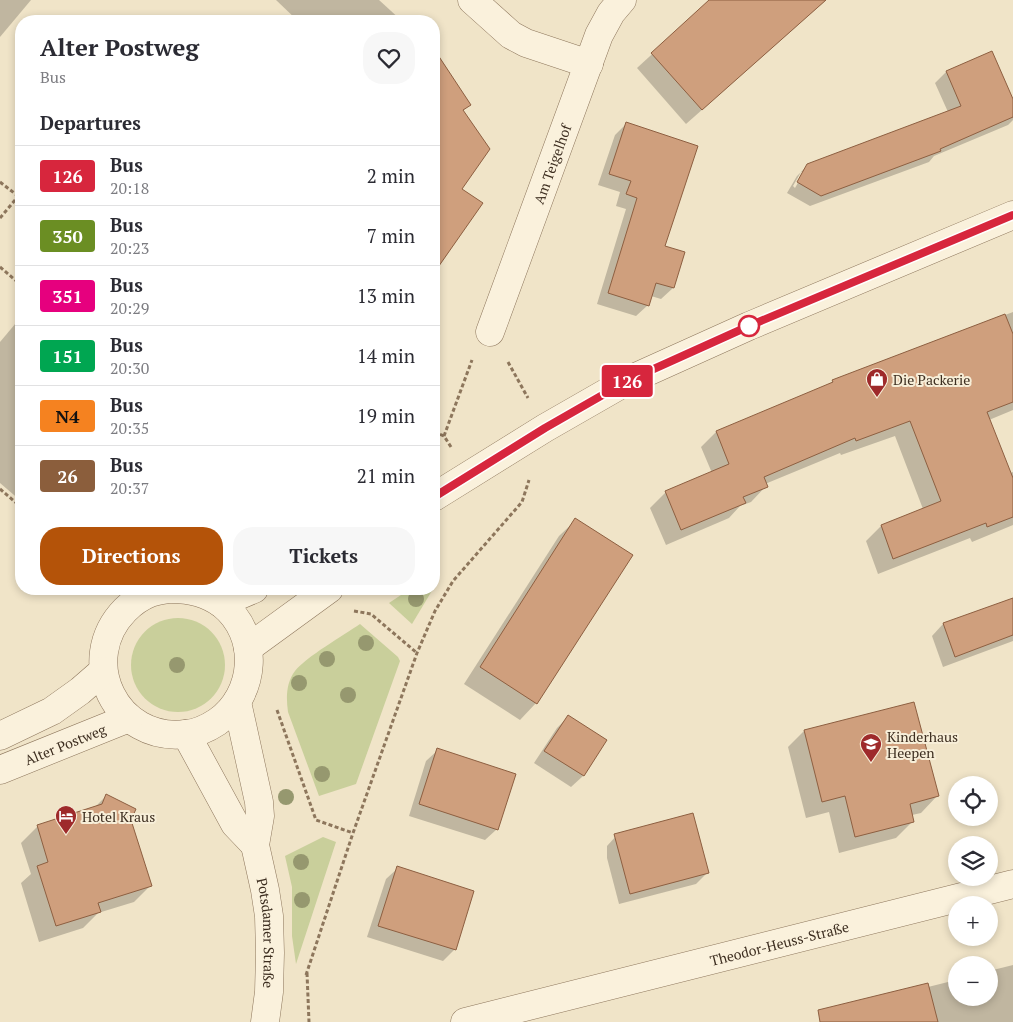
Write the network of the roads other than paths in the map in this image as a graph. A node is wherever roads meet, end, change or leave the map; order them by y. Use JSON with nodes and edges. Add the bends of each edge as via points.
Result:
{"nodes":[{"id":1,"x":472,"y":0,"type":"edge"},
{"id":2,"x":622,"y":0,"type":"edge"},
{"id":3,"x":589,"y":64,"type":"junction"},
{"id":4,"x":1013,"y":215,"type":"edge"},
{"id":5,"x":490,"y":332,"type":"road end"},
{"id":6,"x":440,"y":493,"type":"edge"},
{"id":7,"x":146,"y":595,"type":"edge"},
{"id":8,"x":205,"y":595,"type":"edge"},
{"id":9,"x":240,"y":595,"type":"edge"},
{"id":10,"x":320,"y":595,"type":"edge"},
{"id":11,"x":221,"y":603,"type":"junction"},
{"id":12,"x":248,"y":648,"type":"junction"},
{"id":13,"x":103,"y":670,"type":"junction"},
{"id":14,"x":237,"y":702,"type":"junction"},
{"id":15,"x":129,"y":718,"type":"junction"},
{"id":16,"x":186,"y":734,"type":"junction"},
{"id":17,"x":0,"y":736,"type":"edge"},
{"id":18,"x":0,"y":770,"type":"edge"},
{"id":19,"x":255,"y":845,"type":"junction"},
{"id":20,"x":1013,"y":884,"type":"edge"},
{"id":21,"x":548,"y":1012,"type":"edge"},
{"id":22,"x":265,"y":1022,"type":"edge"},
{"id":23,"x":465,"y":1022,"type":"edge"}],
"edges":[{"from":1,"to":3,"type":"street","via":[[510,35]]},
{"from":2,"to":3,"type":"street","name":"Am Teigelhof","via":[[599,35]]},
{"from":3,"to":5,"type":"street","name":"Am Teigelhof"},
{"from":4,"to":6,"type":"street","via":[[627,381]]},
{"from":7,"to":13,"type":"street","via":[[134,601],[116,619],[106,640]]},
{"from":8,"to":11,"type":"street"},
{"from":9,"to":11,"type":"street"},
{"from":10,"to":12,"type":"street"},
{"from":11,"to":12,"type":"street","via":[[242,628]]},
{"from":12,"to":14,"type":"street","via":[[250,666]]},
{"from":13,"to":15,"type":"street","via":[[116,704]]},
{"from":13,"to":17,"type":"street","via":[[52,711]]},
{"from":14,"to":16,"type":"street","via":[[226,716],[209,728]]},
{"from":14,"to":19,"type":"street","name":"Potsdamer Straße","via":[[259,802]]},
{"from":15,"to":16,"type":"street","via":[[145,728],[165,734]]},
{"from":15,"to":18,"type":"street","name":"Alter Postweg"},
{"from":16,"to":19,"type":"street","via":[[235,824]]},
{"from":19,"to":22,"type":"street","name":"Potsdamer Straße","via":[[269,916]]},
{"from":20,"to":21,"type":"street","name":"Theodor-Heuss-Straße"},
{"from":21,"to":23,"type":"street","name":"Theodor-Heuss-Straße"}]}
